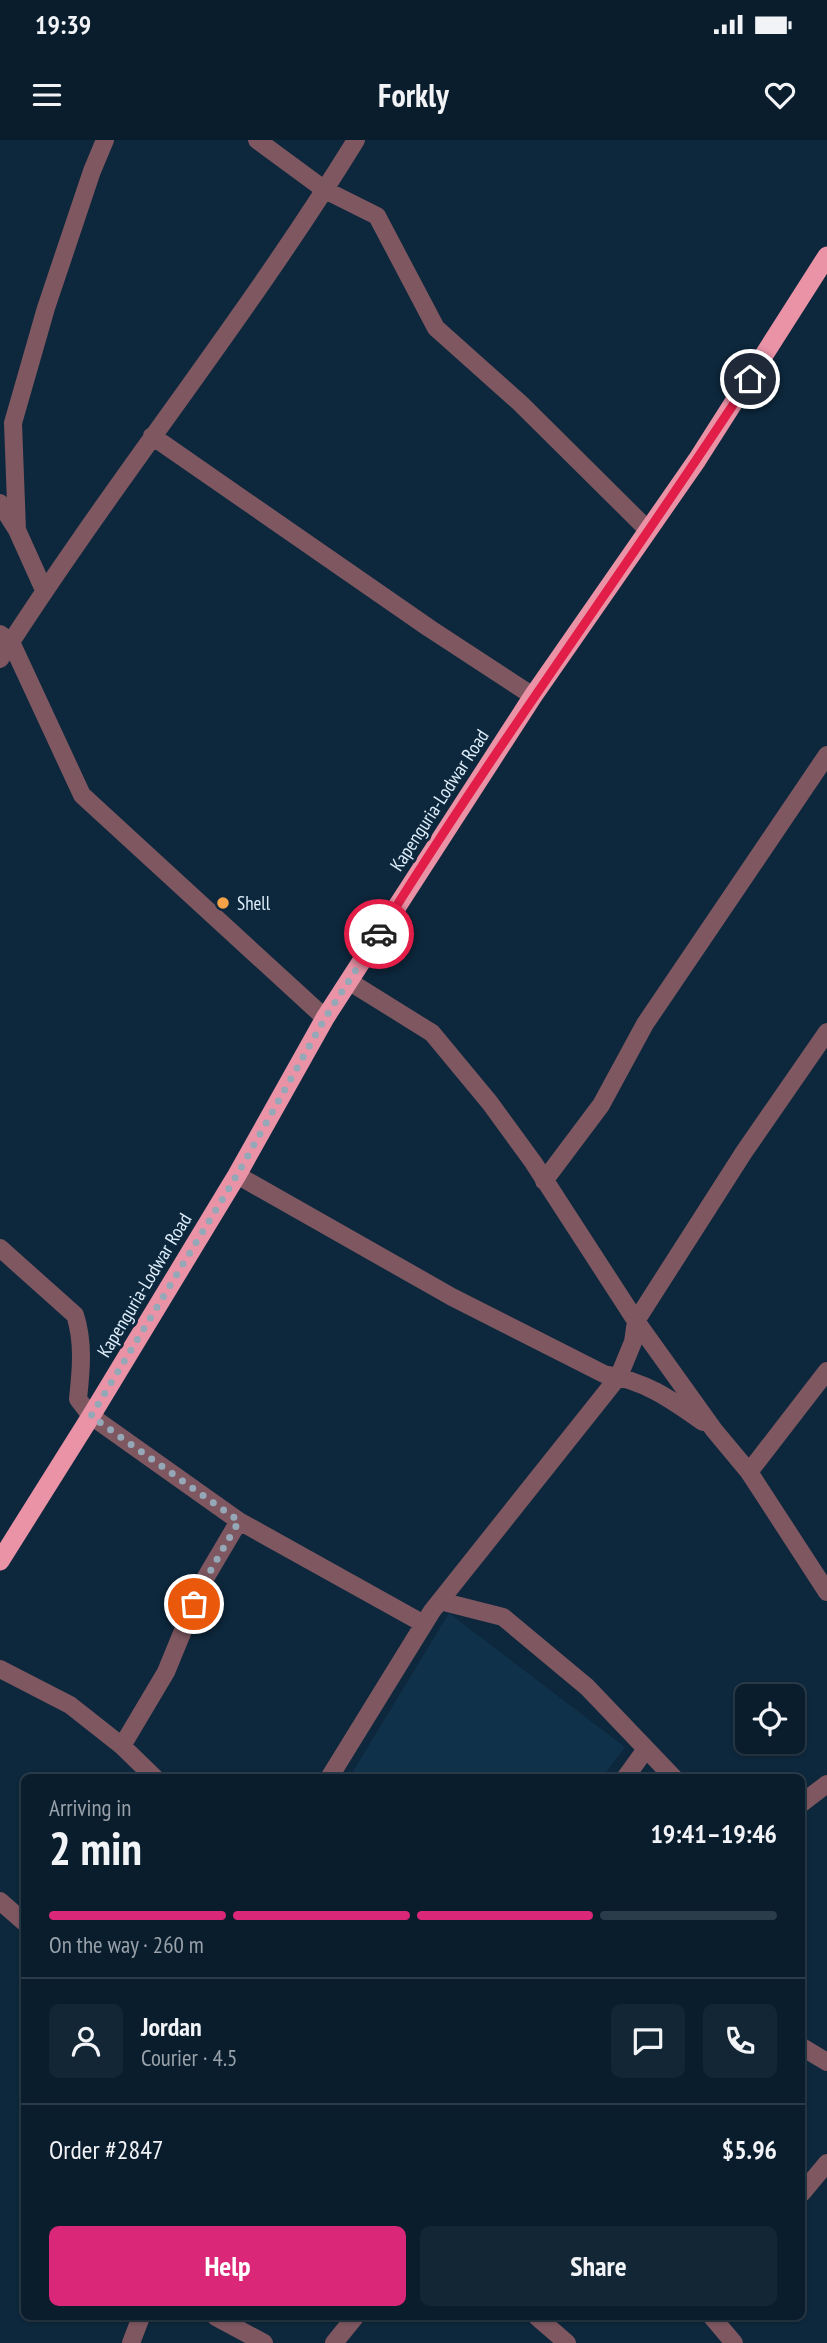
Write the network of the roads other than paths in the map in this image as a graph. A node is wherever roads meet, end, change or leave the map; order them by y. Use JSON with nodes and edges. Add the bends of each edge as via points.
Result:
{"nodes":[{"id":1,"x":106,"y":140,"type":"edge"},
{"id":2,"x":257,"y":140,"type":"edge"},
{"id":3,"x":356,"y":140,"type":"edge"},
{"id":4,"x":325,"y":190,"type":"junction"},
{"id":5,"x":827,"y":256,"type":"edge"},
{"id":6,"x":152,"y":436,"type":"junction"},
{"id":7,"x":0,"y":503,"type":"edge"},
{"id":8,"x":17,"y":530,"type":"junction"},
{"id":9,"x":648,"y":530,"type":"junction"},
{"id":10,"x":44,"y":590,"type":"junction"},
{"id":11,"x":5,"y":638,"type":"edge"},
{"id":12,"x":0,"y":659,"type":"edge"},
{"id":13,"x":533,"y":696,"type":"junction"},
{"id":14,"x":827,"y":755,"type":"edge"},
{"id":15,"x":350,"y":982,"type":"junction"},
{"id":16,"x":325,"y":1018,"type":"junction"},
{"id":17,"x":827,"y":1032,"type":"edge"},
{"id":18,"x":237,"y":1175,"type":"junction"},
{"id":19,"x":544,"y":1181,"type":"junction"},
{"id":20,"x":0,"y":1248,"type":"edge"},
{"id":21,"x":636,"y":1321,"type":"junction"},
{"id":22,"x":827,"y":1371,"type":"edge"},
{"id":23,"x":619,"y":1376,"type":"junction"},
{"id":24,"x":91,"y":1416,"type":"junction"},
{"id":25,"x":714,"y":1430,"type":"junction"},
{"id":26,"x":749,"y":1472,"type":"junction"},
{"id":27,"x":239,"y":1521,"type":"junction"},
{"id":28,"x":0,"y":1561,"type":"edge"},
{"id":29,"x":827,"y":1592,"type":"edge"},
{"id":30,"x":440,"y":1601,"type":"junction"},
{"id":31,"x":424,"y":1624,"type":"junction"},
{"id":32,"x":0,"y":1668,"type":"edge"},
{"id":33,"x":122,"y":1746,"type":"junction"},
{"id":34,"x":646,"y":1749,"type":"junction"},
{"id":35,"x":151,"y":1774,"type":"edge"},
{"id":36,"x":331,"y":1774,"type":"edge"},
{"id":37,"x":628,"y":1774,"type":"edge"},
{"id":38,"x":670,"y":1774,"type":"edge"},
{"id":39,"x":827,"y":1784,"type":"edge"},
{"id":40,"x":805,"y":1801,"type":"edge"},
{"id":41,"x":0,"y":1901,"type":"edge"},
{"id":42,"x":21,"y":1919,"type":"edge"},
{"id":43,"x":805,"y":2049,"type":"edge"},
{"id":44,"x":827,"y":2062,"type":"edge"},
{"id":45,"x":827,"y":2163,"type":"edge"},
{"id":46,"x":805,"y":2189,"type":"edge"},
{"id":47,"x":140,"y":2320,"type":"edge"},
{"id":48,"x":222,"y":2320,"type":"edge"},
{"id":49,"x":353,"y":2320,"type":"edge"},
{"id":50,"x":540,"y":2320,"type":"edge"},
{"id":51,"x":715,"y":2320,"type":"edge"},
{"id":52,"x":131,"y":2343,"type":"edge"},
{"id":53,"x":264,"y":2343,"type":"edge"},
{"id":54,"x":334,"y":2343,"type":"edge"},
{"id":55,"x":567,"y":2343,"type":"edge"},
{"id":56,"x":734,"y":2343,"type":"edge"}],
"edges":[{"from":1,"to":8,"type":"street","via":[[46,308],[13,423]]},
{"from":2,"to":4,"type":"street"},
{"from":3,"to":4,"type":"street"},
{"from":4,"to":6,"type":"street"},
{"from":4,"to":9,"type":"street","via":[[377,216],[436,328],[520,403]]},
{"from":5,"to":9,"type":"highway","name":"Kapenguria-Lodwar Road"},
{"from":6,"to":10,"type":"street"},
{"from":6,"to":13,"type":"street"},
{"from":7,"to":8,"type":"street"},
{"from":8,"to":10,"type":"street"},
{"from":9,"to":13,"type":"highway","name":"Kapenguria-Lodwar Road"},
{"from":10,"to":11,"type":"street"},
{"from":11,"to":12,"type":"street"},
{"from":11,"to":16,"type":"street","via":[[82,795]]},
{"from":13,"to":15,"type":"highway","name":"Kapenguria-Lodwar Road"},
{"from":14,"to":19,"type":"street","via":[[645,1024],[601,1105]]},
{"from":15,"to":16,"type":"highway","name":"Kapenguria-Lodwar Road"},
{"from":15,"to":19,"type":"street","via":[[432,1033],[490,1103]]},
{"from":16,"to":18,"type":"highway","name":"Kapenguria-Lodwar Road"},
{"from":17,"to":21,"type":"street"},
{"from":18,"to":23,"type":"street","via":[[452,1297],[604,1374]]},
{"from":18,"to":24,"type":"highway","name":"Kapenguria-Lodwar Road"},
{"from":19,"to":21,"type":"street"},
{"from":20,"to":24,"type":"street","via":[[75,1315],[80,1330],[78,1399]]},
{"from":21,"to":23,"type":"street"},
{"from":21,"to":25,"type":"street"},
{"from":22,"to":26,"type":"street"},
{"from":23,"to":25,"type":"street","via":[[661,1393]]},
{"from":23,"to":30,"type":"street"},
{"from":24,"to":27,"type":"street"},
{"from":24,"to":28,"type":"highway","name":"Kapenguria-Lodwar Road"},
{"from":25,"to":26,"type":"street"},
{"from":26,"to":29,"type":"street"},
{"from":27,"to":31,"type":"street"},
{"from":27,"to":33,"type":"street","via":[[204,1582],[166,1672]]},
{"from":30,"to":31,"type":"street"},
{"from":30,"to":34,"type":"street","via":[[503,1617],[587,1687]]},
{"from":31,"to":36,"type":"street"},
{"from":32,"to":33,"type":"street","via":[[70,1705]]},
{"from":33,"to":35,"type":"street"},
{"from":34,"to":37,"type":"street"},
{"from":34,"to":38,"type":"street"},
{"from":39,"to":40,"type":"street"},
{"from":41,"to":42,"type":"street"},
{"from":43,"to":44,"type":"street"},
{"from":45,"to":46,"type":"street"},
{"from":47,"to":52,"type":"street"},
{"from":48,"to":53,"type":"street"},
{"from":49,"to":54,"type":"street"},
{"from":50,"to":55,"type":"street"},
{"from":51,"to":56,"type":"street"}]}
